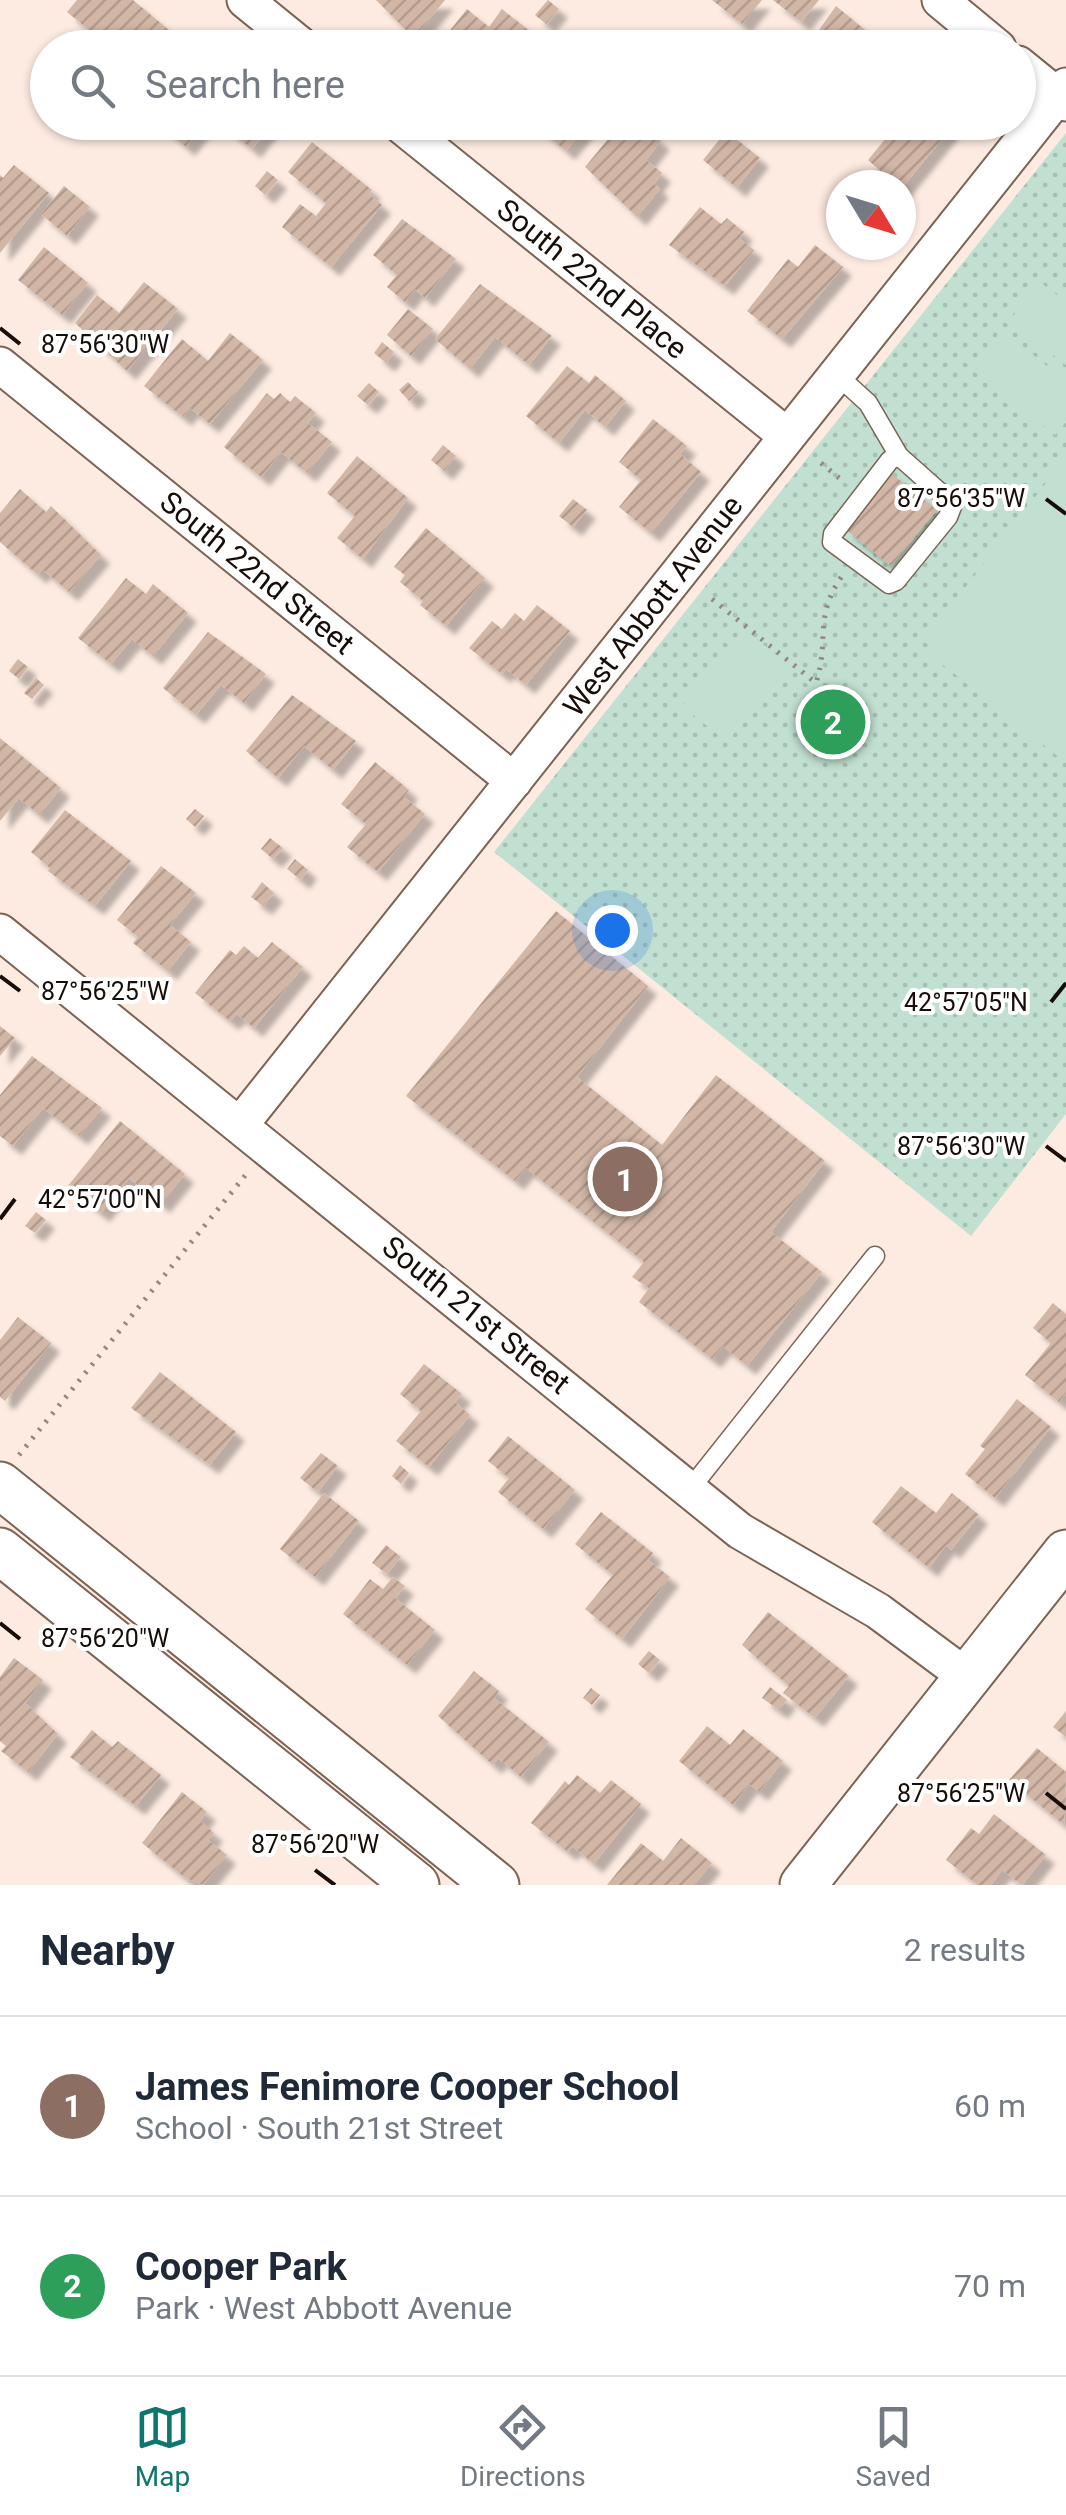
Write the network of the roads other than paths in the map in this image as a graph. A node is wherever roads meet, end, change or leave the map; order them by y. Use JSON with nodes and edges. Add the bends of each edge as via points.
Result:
{"nodes":[{"id":1,"x":245,"y":0,"type":"edge"},
{"id":2,"x":940,"y":0,"type":"edge"},
{"id":3,"x":282,"y":30,"type":"edge"},
{"id":4,"x":976,"y":30,"type":"edge"},
{"id":5,"x":1036,"y":76,"type":"edge"},
{"id":6,"x":1063,"y":95,"type":"edge"},
{"id":7,"x":1036,"y":128,"type":"edge"},
{"id":8,"x":420,"y":140,"type":"edge"},
{"id":9,"x":1026,"y":140,"type":"edge"},
{"id":10,"x":0,"y":365,"type":"edge"},
{"id":11,"x":836,"y":374,"type":"junction"},
{"id":12,"x":787,"y":436,"type":"junction"},
{"id":13,"x":900,"y":456,"type":"junction"},
{"id":14,"x":514,"y":781,"type":"junction"},
{"id":15,"x":0,"y":932,"type":"edge"},
{"id":16,"x":240,"y":1125,"type":"junction"},
{"id":17,"x":876,"y":1256,"type":"dead end"},
{"id":18,"x":8,"y":1472,"type":"edge"},
{"id":19,"x":690,"y":1489,"type":"junction"},
{"id":20,"x":0,"y":1551,"type":"edge"},
{"id":21,"x":1066,"y":1553,"type":"edge"},
{"id":22,"x":967,"y":1678,"type":"junction"},
{"id":23,"x":416,"y":1885,"type":"edge"},
{"id":24,"x":496,"y":1885,"type":"edge"},
{"id":25,"x":803,"y":1885,"type":"edge"}],
"edges":[{"from":1,"to":3,"type":"street"},
{"from":2,"to":4,"type":"street"},
{"from":5,"to":6,"type":"street"},
{"from":6,"to":7,"type":"street","name":"West Abbott Avenue"},
{"from":8,"to":12,"type":"street","name":"South 22nd Place"},
{"from":9,"to":11,"type":"street","name":"West Abbott Avenue"},
{"from":10,"to":14,"type":"street","name":"South 22nd Street"},
{"from":11,"to":12,"type":"street","name":"West Abbott Avenue"},
{"from":11,"to":13,"type":"lane","via":[[868,404]]},
{"from":12,"to":14,"type":"street","name":"West Abbott Avenue"},
{"from":13,"to":13,"type":"lane","via":[[953,504],[896,581],[880,581],[832,542],[833,534]]},
{"from":14,"to":16,"type":"street","name":"West Abbott Avenue"},
{"from":15,"to":16,"type":"street","name":"South 21st Street"},
{"from":16,"to":19,"type":"street","name":"South 21st Street"},
{"from":17,"to":19,"type":"lane"},
{"from":18,"to":24,"type":"street"},
{"from":19,"to":22,"type":"street","name":"South 21st Street","via":[[740,1531],[878,1611]]},
{"from":20,"to":23,"type":"street"},
{"from":21,"to":22,"type":"street"},
{"from":22,"to":25,"type":"street"}]}
